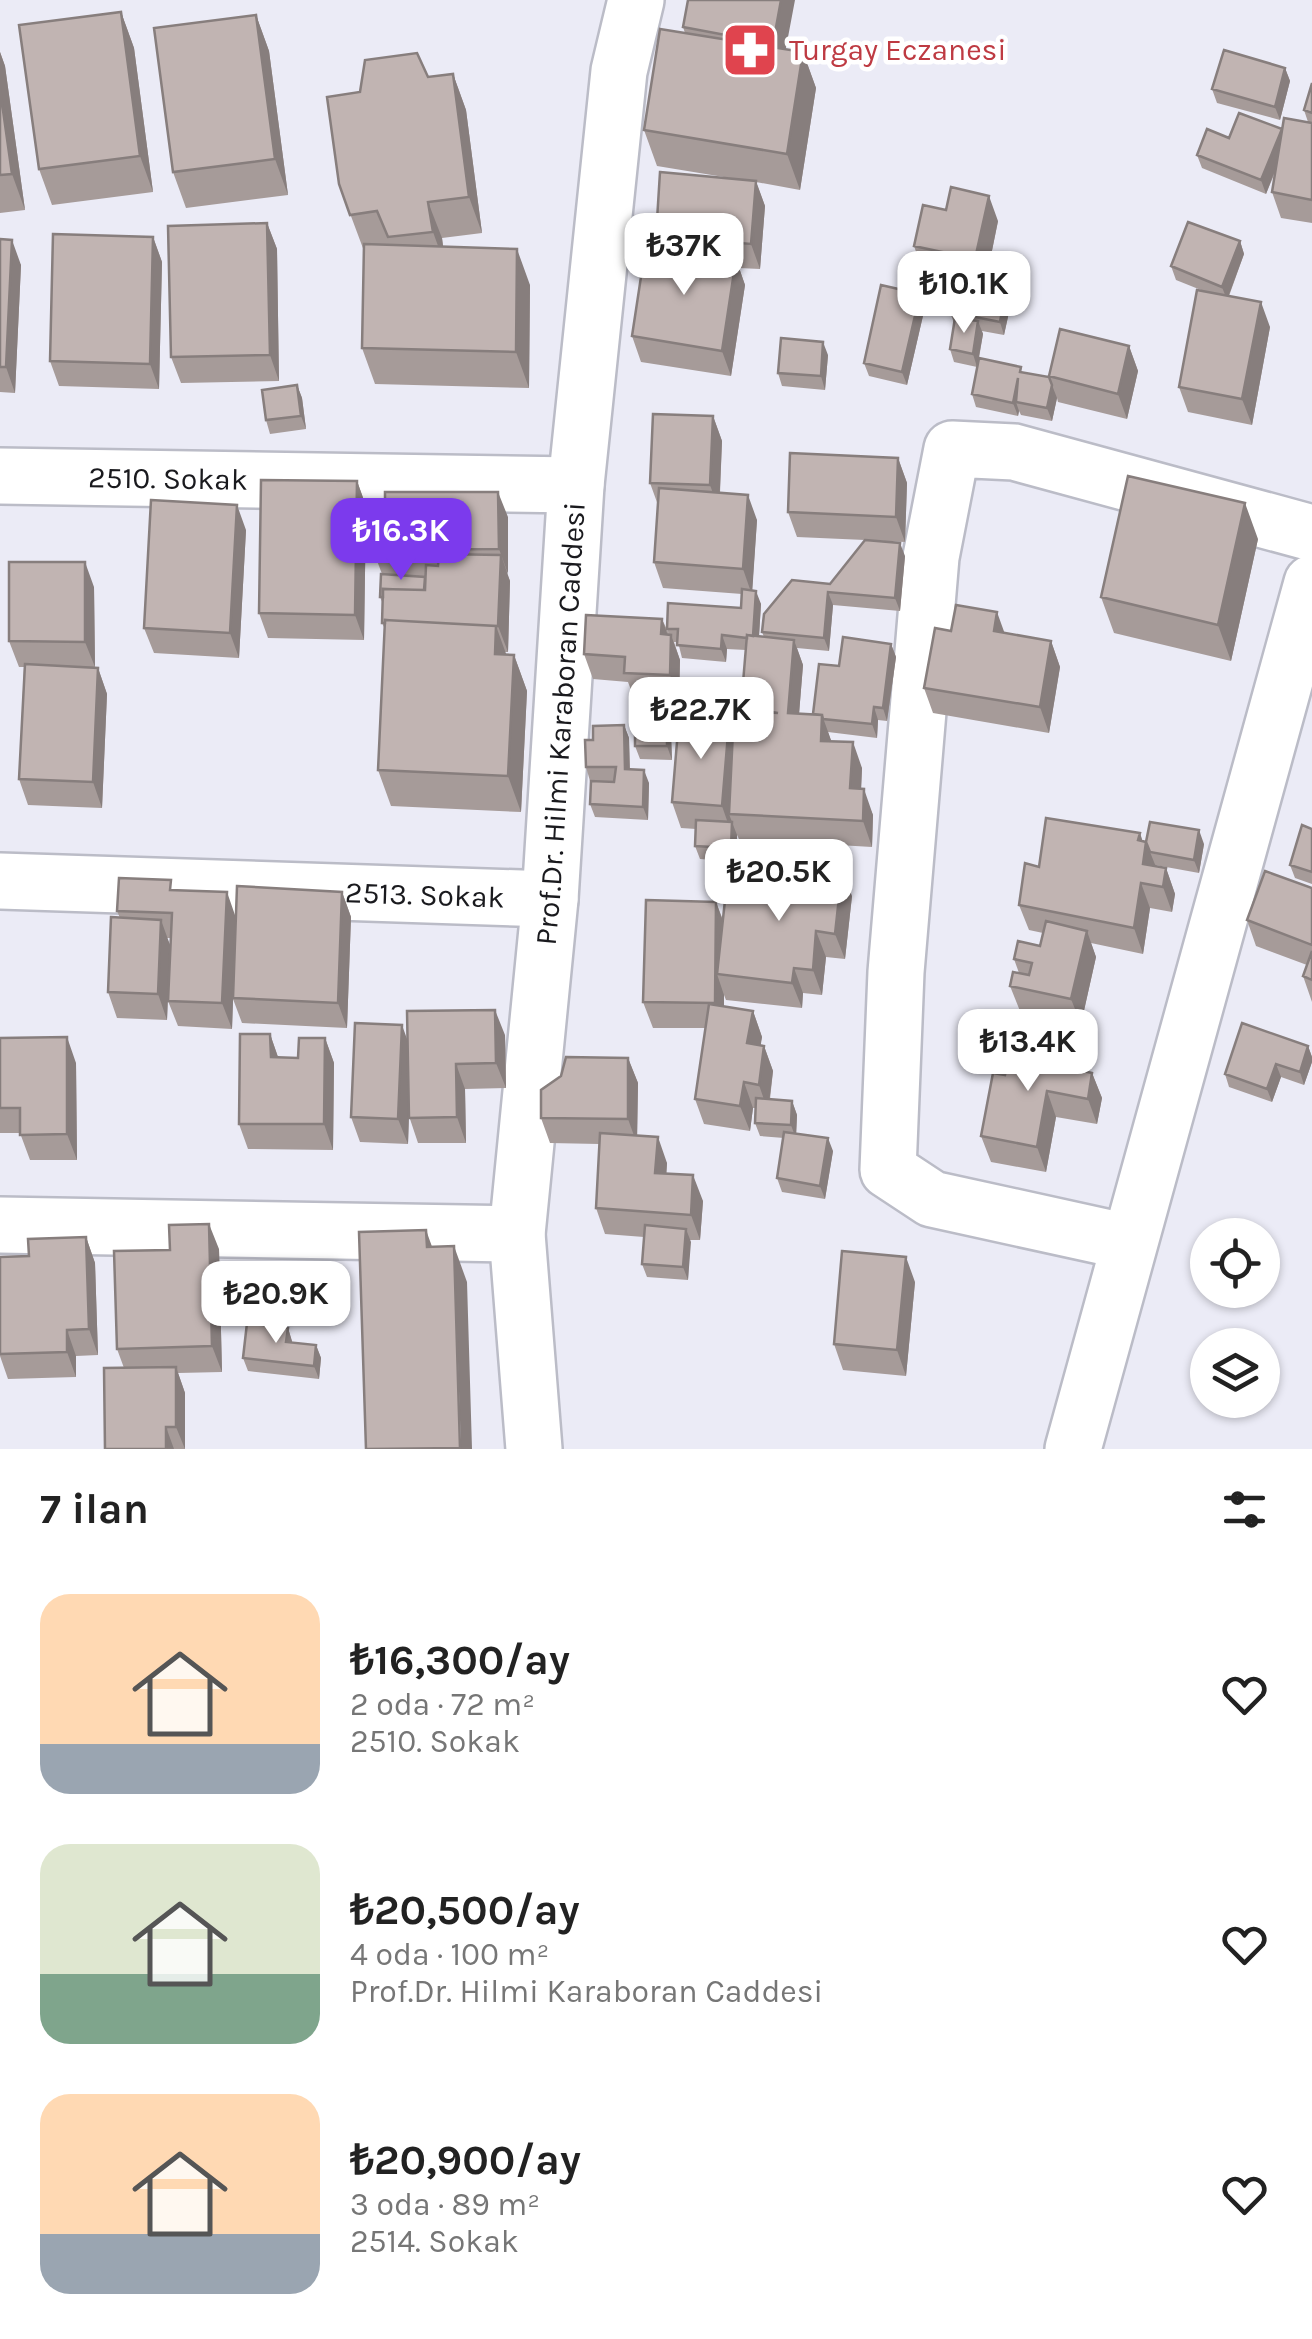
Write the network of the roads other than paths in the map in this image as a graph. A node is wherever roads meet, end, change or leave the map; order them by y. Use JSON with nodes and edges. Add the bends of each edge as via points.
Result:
{"nodes":[{"id":1,"x":636,"y":0,"type":"edge"},
{"id":2,"x":0,"y":476,"type":"edge"},
{"id":3,"x":576,"y":485,"type":"junction"},
{"id":4,"x":1312,"y":533,"type":"edge"},
{"id":5,"x":1312,"y":583,"type":"edge"},
{"id":6,"x":0,"y":882,"type":"edge"},
{"id":7,"x":550,"y":899,"type":"junction"},
{"id":8,"x":0,"y":1225,"type":"edge"},
{"id":9,"x":517,"y":1234,"type":"junction"},
{"id":10,"x":1128,"y":1242,"type":"junction"},
{"id":11,"x":534,"y":1449,"type":"edge"},
{"id":12,"x":1073,"y":1449,"type":"edge"}],
"edges":[{"from":1,"to":3,"type":"street","name":"Prof.Dr. Hilmi Karaboran Caddesi","via":[[618,71]]},
{"from":2,"to":3,"type":"street","name":"2510. Sokak"},
{"from":3,"to":7,"type":"street","name":"Prof.Dr. Hilmi Karaboran Caddesi"},
{"from":4,"to":10,"type":"street","via":[[1014,452],[952,449],[931,556],[896,972],[888,1170],[932,1200]]},
{"from":5,"to":10,"type":"street"},
{"from":6,"to":7,"type":"street","name":"2513. Sokak"},
{"from":7,"to":9,"type":"street","name":"Prof.Dr. Hilmi Karaboran Caddesi"},
{"from":8,"to":9,"type":"street"},
{"from":9,"to":11,"type":"street","name":"Prof.Dr. Hilmi Karaboran Caddesi"},
{"from":10,"to":12,"type":"street"}]}
